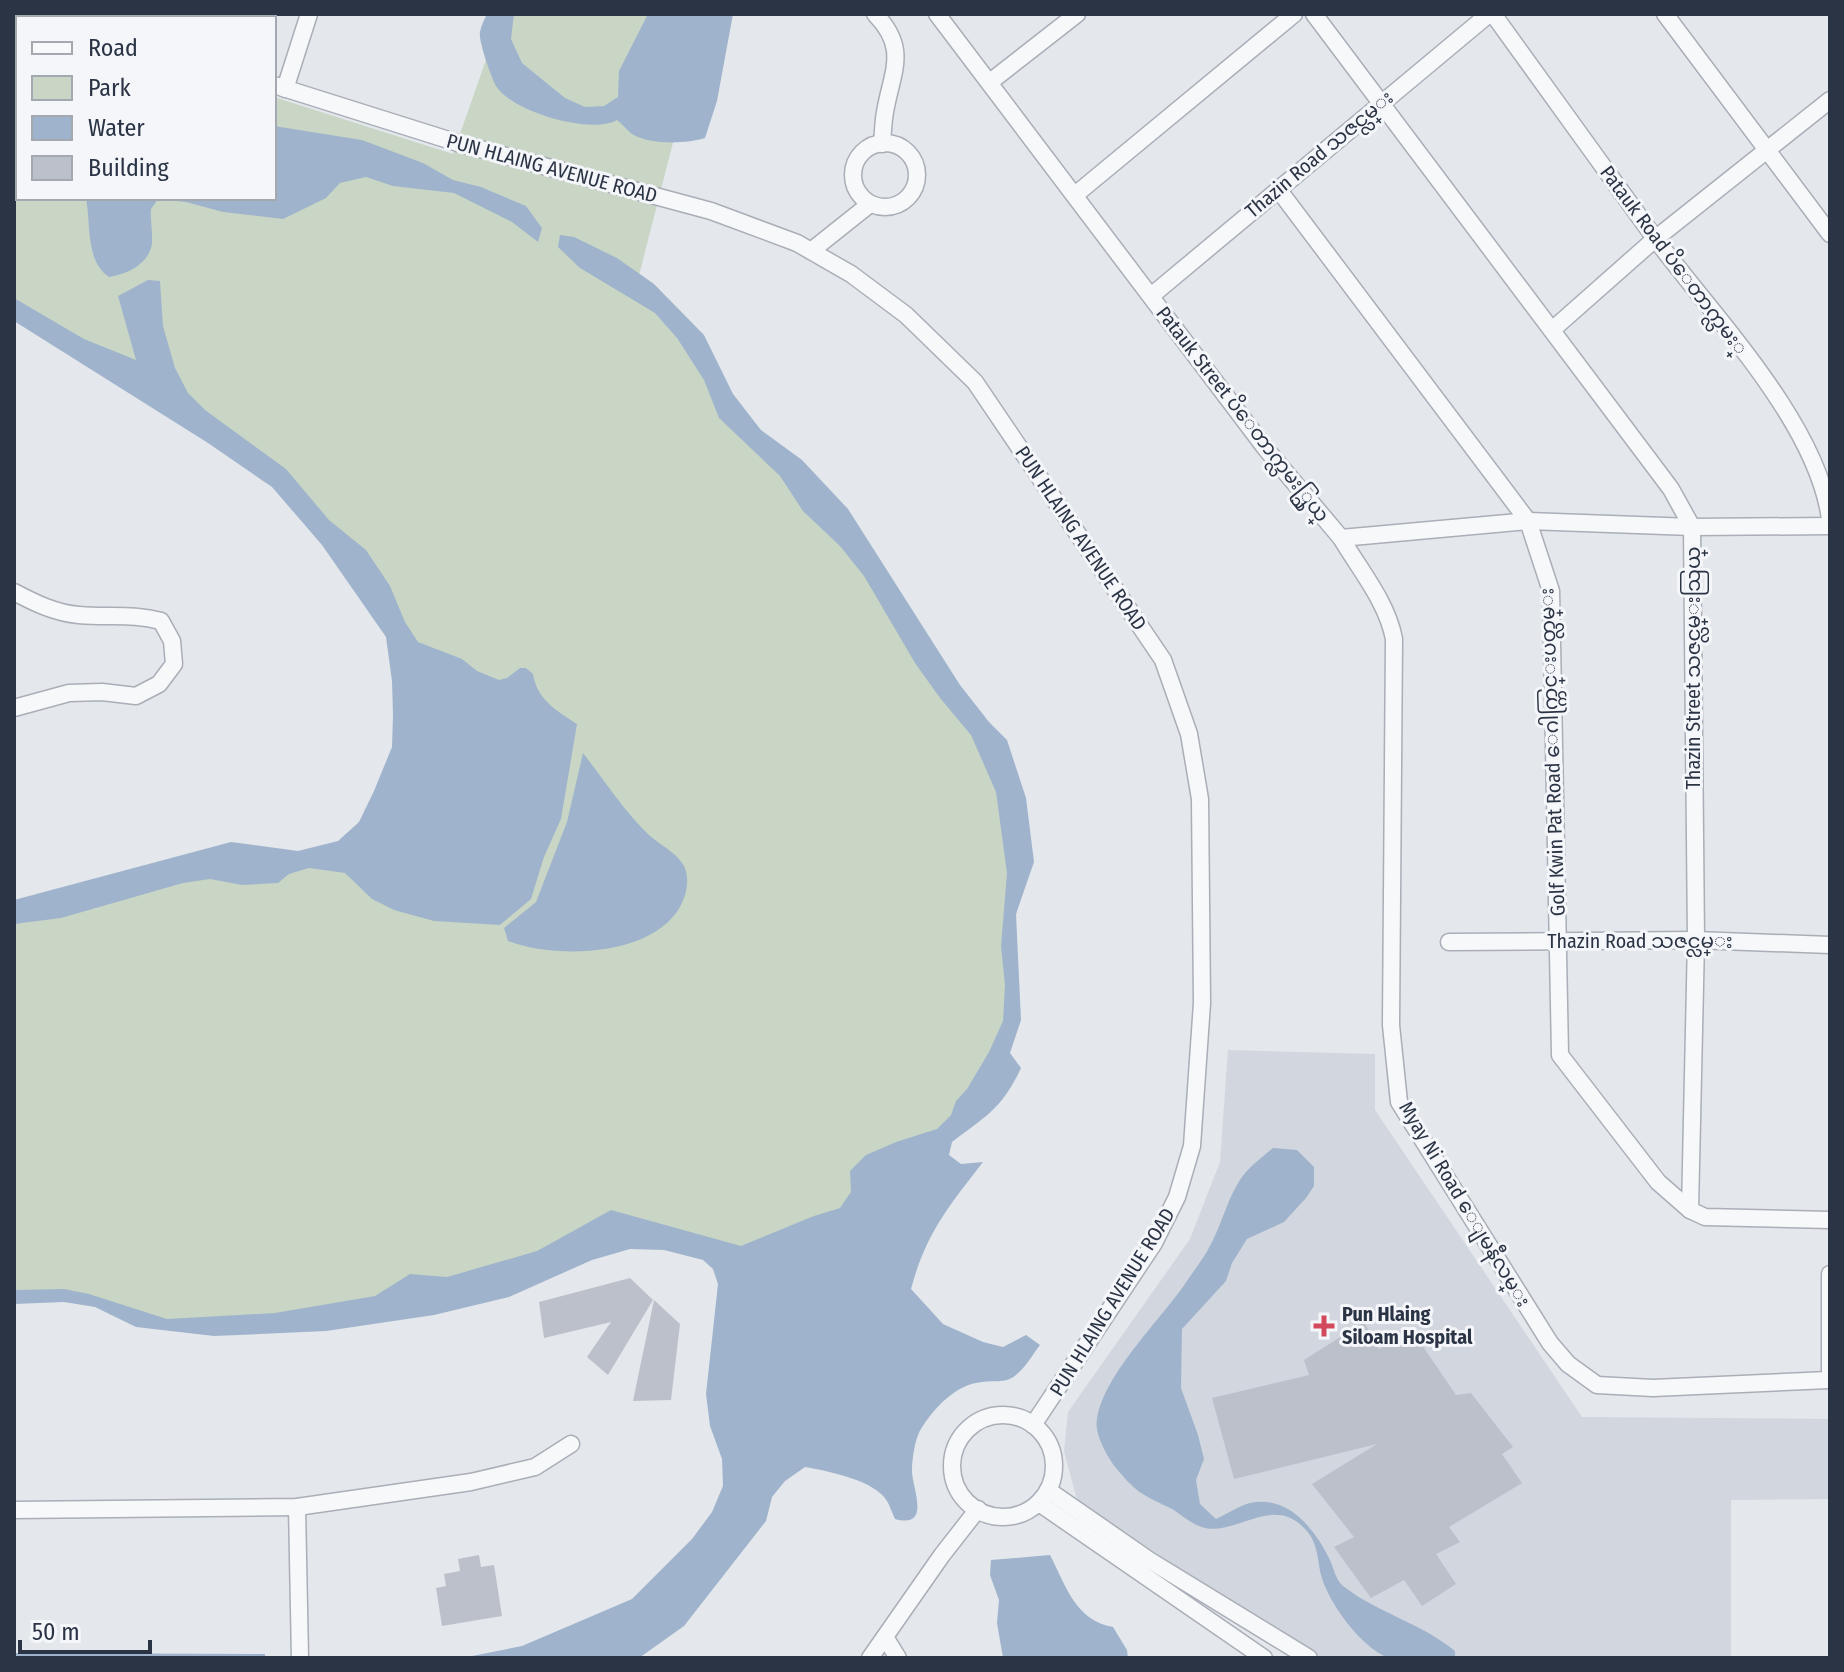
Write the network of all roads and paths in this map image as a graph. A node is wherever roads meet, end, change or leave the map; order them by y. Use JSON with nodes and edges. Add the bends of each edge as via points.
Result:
{"nodes":[{"id":1,"x":309,"y":14,"type":"edge"},
{"id":2,"x":875,"y":14,"type":"edge"},
{"id":3,"x":937,"y":14,"type":"edge"},
{"id":4,"x":1077,"y":14,"type":"edge"},
{"id":5,"x":1294,"y":14,"type":"edge"},
{"id":6,"x":1314,"y":14,"type":"edge"},
{"id":7,"x":1491,"y":14,"type":"edge"},
{"id":8,"x":1665,"y":14,"type":"edge"},
{"id":9,"x":990,"y":82,"type":"junction"},
{"id":10,"x":280,"y":87,"type":"edge"},
{"id":11,"x":1830,"y":100,"type":"edge"},
{"id":12,"x":1380,"y":103,"type":"junction"},
{"id":13,"x":882,"y":144,"type":"junction"},
{"id":14,"x":1767,"y":152,"type":"junction"},
{"id":15,"x":1278,"y":189,"type":"junction"},
{"id":16,"x":1075,"y":195,"type":"junction"},
{"id":17,"x":870,"y":204,"type":"junction"},
{"id":18,"x":1830,"y":234,"type":"edge"},
{"id":19,"x":1655,"y":239,"type":"junction"},
{"id":20,"x":811,"y":251,"type":"junction"},
{"id":21,"x":1151,"y":296,"type":"junction"},
{"id":22,"x":1552,"y":330,"type":"junction"},
{"id":23,"x":1830,"y":519,"type":"edge"},
{"id":24,"x":1528,"y":521,"type":"junction"},
{"id":25,"x":1830,"y":526,"type":"edge"},
{"id":26,"x":1692,"y":527,"type":"junction"},
{"id":27,"x":1341,"y":538,"type":"junction"},
{"id":28,"x":14,"y":592,"type":"edge"},
{"id":29,"x":14,"y":708,"type":"edge"},
{"id":30,"x":1558,"y":940,"type":"junction"},
{"id":31,"x":1696,"y":940,"type":"junction"},
{"id":32,"x":1449,"y":942,"type":"dead end"},
{"id":33,"x":1830,"y":945,"type":"edge"},
{"id":34,"x":1690,"y":1210,"type":"junction"},
{"id":35,"x":1830,"y":1220,"type":"edge"},
{"id":36,"x":1830,"y":1274,"type":"edge"},
{"id":37,"x":1829,"y":1380,"type":"edge"},
{"id":38,"x":1033,"y":1425,"type":"junction"},
{"id":39,"x":571,"y":1444,"type":"dead end"},
{"id":40,"x":1043,"y":1496,"type":"junction"},
{"id":41,"x":297,"y":1507,"type":"junction"},
{"id":42,"x":978,"y":1509,"type":"junction"},
{"id":43,"x":14,"y":1510,"type":"edge"},
{"id":44,"x":885,"y":1637,"type":"junction"},
{"id":45,"x":300,"y":1658,"type":"edge"},
{"id":46,"x":870,"y":1658,"type":"edge"},
{"id":47,"x":898,"y":1658,"type":"edge"},
{"id":48,"x":1264,"y":1658,"type":"edge"},
{"id":49,"x":1309,"y":1658,"type":"edge"}],
"edges":[{"from":1,"to":10,"type":"street"},
{"from":2,"to":13,"type":"street","via":[[895,42],[895,77]]},
{"from":3,"to":9,"type":"street","name":"Patauk Street ပိေတာက္လမး္သြယ္"},
{"from":4,"to":9,"type":"street"},
{"from":5,"to":16,"type":"street"},
{"from":6,"to":12,"type":"street","name":"Thazin Street သဇင္လမ္းသြယ္"},
{"from":7,"to":12,"type":"street","name":"Thazin Road သဇင္လမ္း"},
{"from":7,"to":19,"type":"street","name":"Patauk Road ပိေတာက္လမး္"},
{"from":8,"to":14,"type":"street"},
{"from":9,"to":16,"type":"street","name":"Patauk Street ပိေတာက္လမး္သြယ္"},
{"from":10,"to":20,"type":"street","name":"PUN HLAING AVENUE ROAD","via":[[458,143],[711,211]]},
{"from":11,"to":14,"type":"street"},
{"from":12,"to":15,"type":"street","name":"Thazin Road သဇင္လမ္း"},
{"from":12,"to":22,"type":"street","name":"Thazin Street သဇင္လမ္းသြယ္"},
{"from":13,"to":17,"type":"street","via":[[859,157],[853,174],[857,192]]},
{"from":13,"to":17,"type":"street","via":[[907,152],[917,177],[911,194],[897,205]]},
{"from":14,"to":18,"type":"street"},
{"from":14,"to":19,"type":"street"},
{"from":15,"to":21,"type":"street","name":"Thazin Road သဇင္လမ္း"},
{"from":15,"to":24,"type":"street","name":"Golf Kwin Pat Road ေဂါက္ကြင္းပတ္လမ္း"},
{"from":16,"to":21,"type":"street","name":"Patauk Street ပိေတာက္လမး္သြယ္"},
{"from":17,"to":20,"type":"street"},
{"from":19,"to":22,"type":"street"},
{"from":19,"to":23,"type":"street","name":"Patauk Road ပိေတာက္လမး္","via":[[1762,377],[1812,455],[1827,493]]},
{"from":20,"to":38,"type":"street","name":"PUN HLAING AVENUE ROAD","via":[[906,315],[975,382],[1163,660],[1189,734],[1200,799],[1202,1003],[1192,1146],[1177,1197],[1154,1243]]},
{"from":21,"to":27,"type":"street","name":"Patauk Street ပိေတာက္လမး္သြယ္","via":[[1266,449]]},
{"from":22,"to":26,"type":"street","name":"Thazin Street သဇင္လမ္းသြယ္","via":[[1671,489]]},
{"from":24,"to":26,"type":"street","name":"Patauk Street ပိေတာက္လမး္သြယ္"},
{"from":24,"to":27,"type":"street","name":"Patauk Street ပိေတာက္လမး္သြယ္"},
{"from":24,"to":30,"type":"street","name":"Golf Kwin Pat Road ေဂါက္ကြင္းပတ္လမ္း","via":[[1551,591]]},
{"from":25,"to":26,"type":"street","name":"Patauk Street ပိေတာက္လမး္သြယ္"},
{"from":26,"to":31,"type":"street","name":"Thazin Street သဇင္လမ္းသြယ္"},
{"from":27,"to":37,"type":"street","name":"Myay Ni Road ေျမနီလမ္း","via":[[1382,605],[1394,639],[1391,1025],[1399,1102],[1550,1343],[1597,1385],[1653,1388]]},
{"from":28,"to":29,"type":"street","via":[[44,608],[78,615],[140,615],[161,621],[172,641],[174,664],[159,684],[136,696],[69,693]]},
{"from":30,"to":31,"type":"street","name":"Thazin Road သဇင္လမ္း"},
{"from":30,"to":32,"type":"street","name":"Thazin Road သဇင္လမ္း"},
{"from":30,"to":34,"type":"street","name":"Golf Kwin Pat Road ေဂါက္ကြင္းပတ္လမ္း","via":[[1560,1055],[1658,1182]]},
{"from":31,"to":33,"type":"street","name":"Thazin Road သဇင္လမ္း"},
{"from":31,"to":34,"type":"street","name":"Thazin Street သဇင္လမ္းသြယ္"},
{"from":34,"to":35,"type":"street","via":[[1705,1217]]},
{"from":36,"to":37,"type":"street"},
{"from":38,"to":40,"type":"street","via":[[1047,1439],[1053,1456],[1054,1474]]},
{"from":38,"to":42,"type":"street","via":[[992,1415],[968,1427],[957,1441],[951,1470],[958,1491]]},
{"from":39,"to":41,"type":"street","via":[[535,1467],[471,1482]]},
{"from":40,"to":42,"type":"street","via":[[1028,1511],[1011,1516]]},
{"from":40,"to":48,"type":"street"},
{"from":40,"to":49,"type":"street"},
{"from":41,"to":43,"type":"street"},
{"from":41,"to":45,"type":"street"},
{"from":42,"to":44,"type":"street"},
{"from":44,"to":46,"type":"street"},
{"from":44,"to":47,"type":"street"}]}
